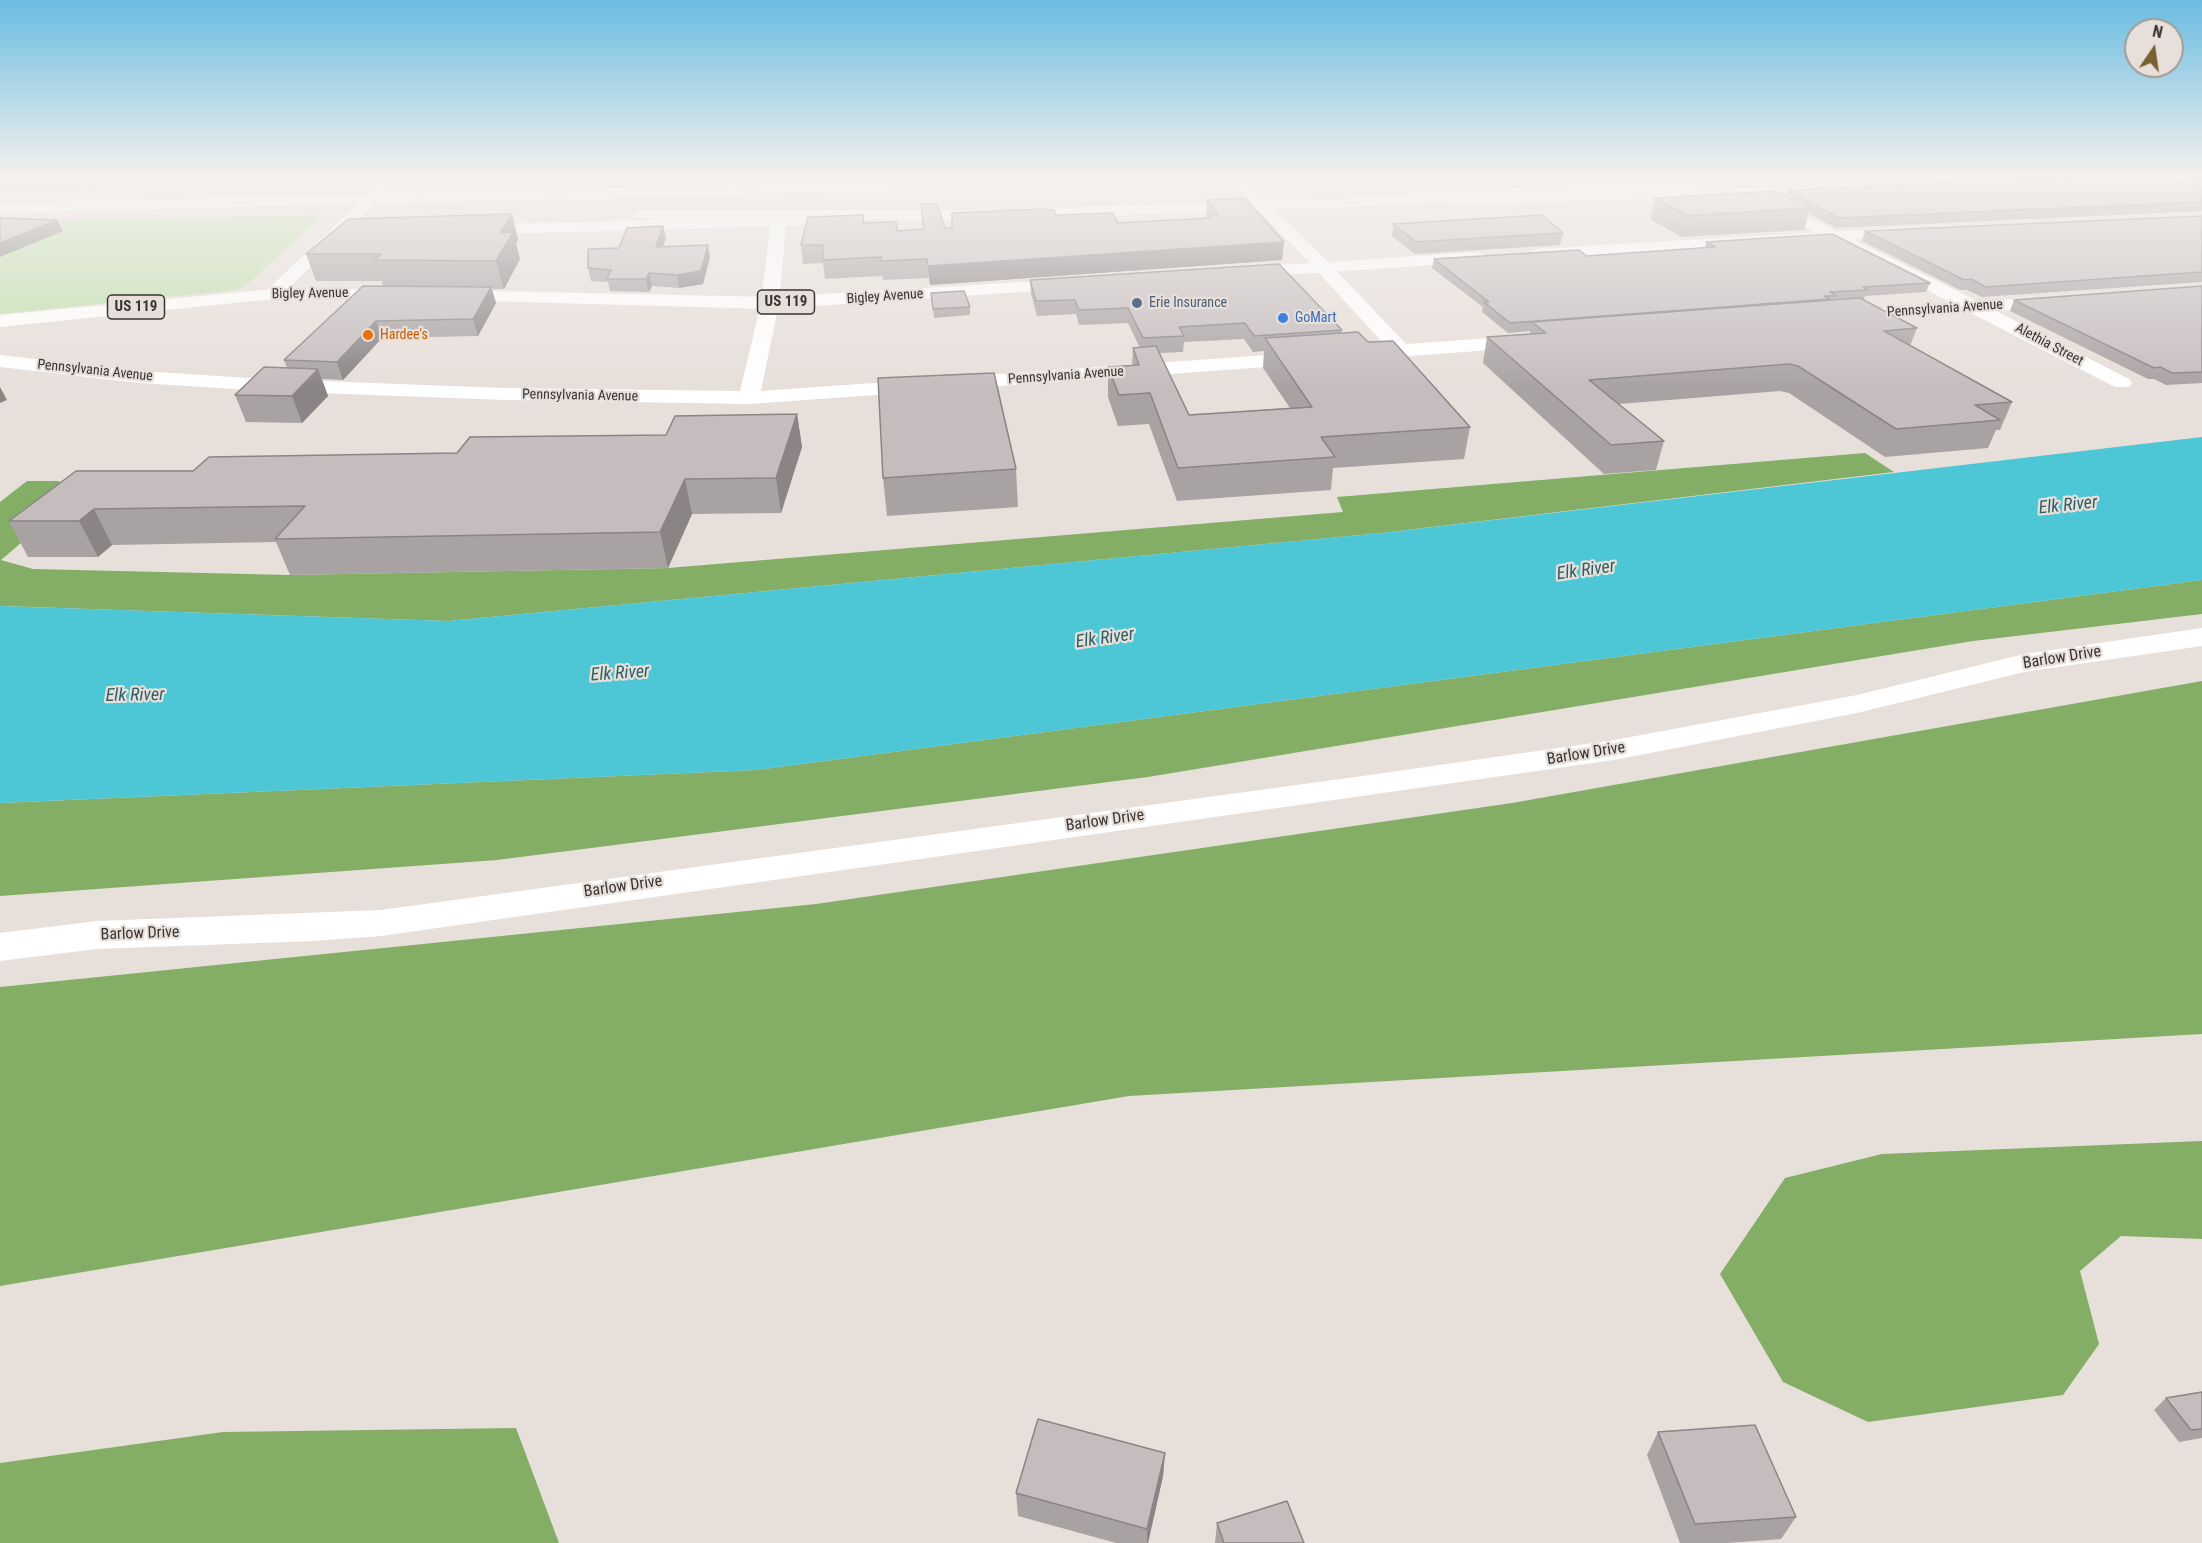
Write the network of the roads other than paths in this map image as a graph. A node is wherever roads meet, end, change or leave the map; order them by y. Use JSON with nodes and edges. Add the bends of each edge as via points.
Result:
{"nodes":[{"id":1,"x":320,"y":246,"type":"edge"},
{"id":2,"x":777,"y":246,"type":"edge"},
{"id":3,"x":1302,"y":246,"type":"edge"},
{"id":4,"x":1654,"y":246,"type":"edge"},
{"id":5,"x":1856,"y":246,"type":"edge"},
{"id":6,"x":1524,"y":254,"type":"edge"},
{"id":7,"x":1491,"y":256,"type":"edge"},
{"id":8,"x":1323,"y":267,"type":"junction"},
{"id":9,"x":1226,"y":274,"type":"edge"},
{"id":10,"x":1088,"y":283,"type":"edge"},
{"id":11,"x":273,"y":294,"type":"junction"},
{"id":12,"x":2071,"y":300,"type":"edge"},
{"id":13,"x":771,"y":303,"type":"junction"},
{"id":14,"x":1976,"y":307,"type":"junction"},
{"id":15,"x":1827,"y":318,"type":"edge"},
{"id":16,"x":0,"y":321,"type":"edge"},
{"id":17,"x":1547,"y":340,"type":"edge"},
{"id":18,"x":1401,"y":351,"type":"junction"},
{"id":19,"x":0,"y":361,"type":"edge"},
{"id":20,"x":2122,"y":383,"type":"dead end"},
{"id":21,"x":749,"y":398,"type":"junction"},
{"id":22,"x":2202,"y":637,"type":"edge"},
{"id":23,"x":0,"y":947,"type":"edge"}],
"edges":[{"from":1,"to":11,"type":"main road"},
{"from":2,"to":13,"type":"main road"},
{"from":3,"to":8,"type":"main road"},
{"from":4,"to":6,"type":"main road"},
{"from":5,"to":14,"type":"main road","name":"Alethia Street"},
{"from":7,"to":8,"type":"main road"},
{"from":8,"to":9,"type":"main road"},
{"from":8,"to":18,"type":"main road"},
{"from":10,"to":13,"type":"main road","name":"Bigley Avenue","number":"US 119"},
{"from":11,"to":13,"type":"main road","name":"Bigley Avenue","number":"US 119"},
{"from":11,"to":16,"type":"main road","name":"Bigley Avenue","number":"US 119"},
{"from":12,"to":14,"type":"main road","name":"Pennsylvania Avenue"},
{"from":13,"to":21,"type":"main road"},
{"from":14,"to":15,"type":"main road","name":"Pennsylvania Avenue"},
{"from":14,"to":20,"type":"main road","name":"Alethia Street"},
{"from":17,"to":18,"type":"main road","name":"Pennsylvania Avenue"},
{"from":18,"to":21,"type":"main road","name":"Pennsylvania Avenue"},
{"from":19,"to":21,"type":"main road","name":"Pennsylvania Avenue","via":[[140,377],[265,385]]},
{"from":22,"to":23,"type":"main road","name":"Barlow Drive","via":[[2024,663],[1857,704],[1614,750],[1377,784],[381,923],[97,935]]}]}
